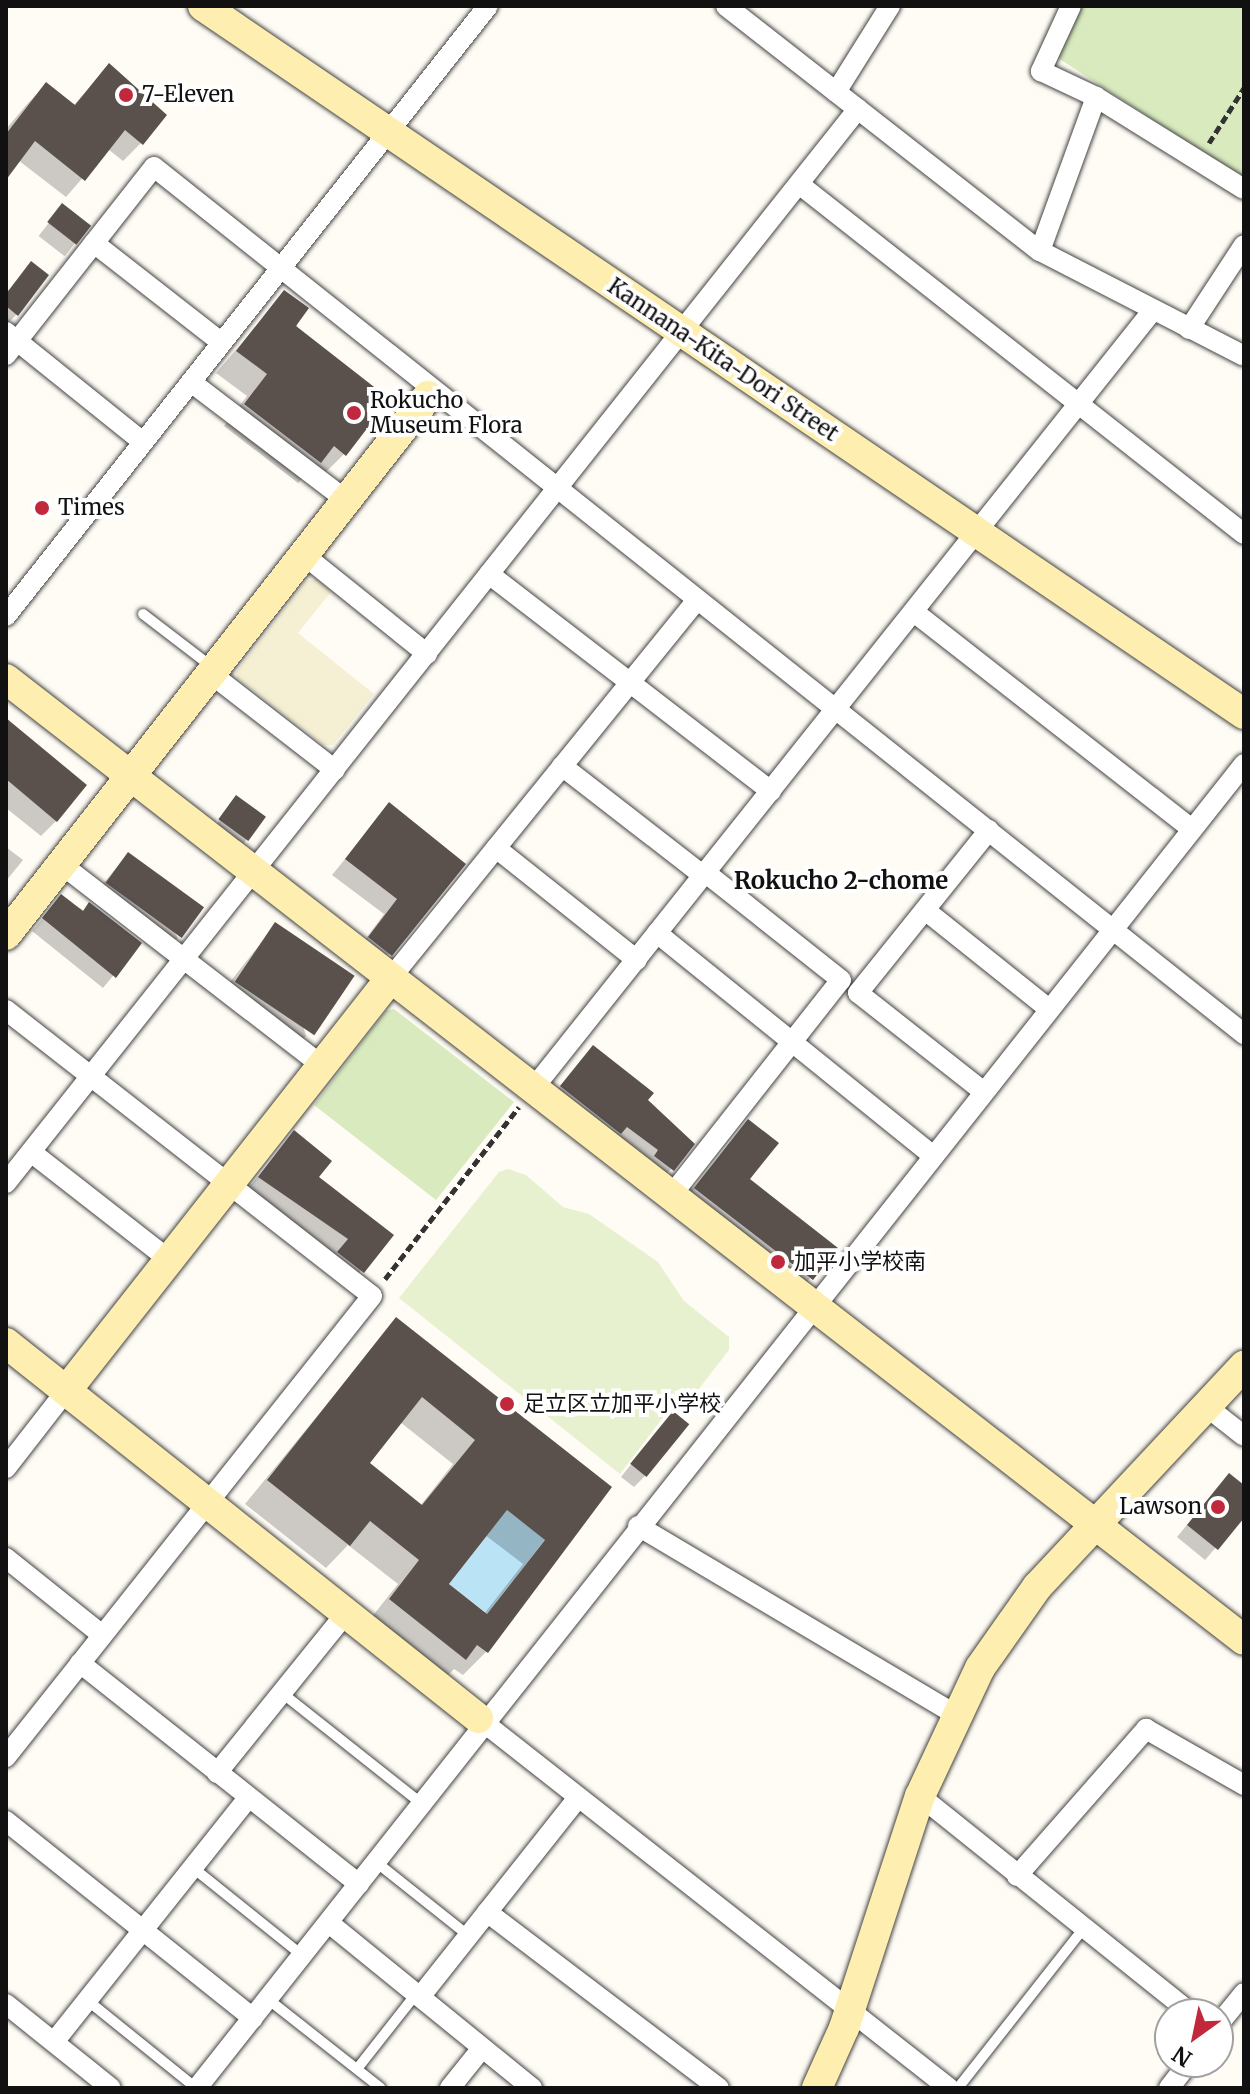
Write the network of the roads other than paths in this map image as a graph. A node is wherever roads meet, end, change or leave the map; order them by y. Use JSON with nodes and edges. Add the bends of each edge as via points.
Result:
{"nodes":[{"id":1,"x":203,"y":6,"type":"edge"},
{"id":2,"x":488,"y":6,"type":"edge"},
{"id":3,"x":726,"y":6,"type":"edge"},
{"id":4,"x":890,"y":6,"type":"edge"},
{"id":5,"x":1071,"y":6,"type":"edge"},
{"id":6,"x":836,"y":92,"type":"junction"},
{"id":7,"x":1096,"y":97,"type":"junction"},
{"id":8,"x":858,"y":109,"type":"junction"},
{"id":9,"x":390,"y":134,"type":"junction"},
{"id":10,"x":799,"y":184,"type":"junction"},
{"id":11,"x":1244,"y":189,"type":"edge"},
{"id":12,"x":94,"y":243,"type":"junction"},
{"id":13,"x":1244,"y":245,"type":"edge"},
{"id":14,"x":1040,"y":251,"type":"junction"},
{"id":15,"x":281,"y":269,"type":"junction"},
{"id":16,"x":1153,"y":310,"type":"junction"},
{"id":17,"x":1189,"y":329,"type":"junction"},
{"id":18,"x":681,"y":332,"type":"junction"},
{"id":19,"x":10,"y":342,"type":"edge"},
{"id":20,"x":222,"y":343,"type":"junction"},
{"id":21,"x":1244,"y":356,"type":"edge"},
{"id":22,"x":191,"y":382,"type":"junction"},
{"id":23,"x":430,"y":394,"type":"junction"},
{"id":24,"x":1077,"y":406,"type":"junction"},
{"id":25,"x":143,"y":442,"type":"junction"},
{"id":26,"x":556,"y":489,"type":"junction"},
{"id":27,"x":346,"y":500,"type":"junction"},
{"id":28,"x":977,"y":533,"type":"junction"},
{"id":29,"x":1244,"y":534,"type":"edge"},
{"id":30,"x":304,"y":555,"type":"junction"},
{"id":31,"x":489,"y":574,"type":"junction"},
{"id":32,"x":697,"y":600,"type":"junction"},
{"id":33,"x":914,"y":612,"type":"junction"},
{"id":34,"x":143,"y":614,"type":"dead end"},
{"id":35,"x":6,"y":616,"type":"edge"},
{"id":36,"x":427,"y":654,"type":"junction"},
{"id":37,"x":212,"y":671,"type":"junction"},
{"id":38,"x":6,"y":679,"type":"edge"},
{"id":39,"x":631,"y":681,"type":"junction"},
{"id":40,"x":838,"y":708,"type":"junction"},
{"id":41,"x":1244,"y":714,"type":"edge"},
{"id":42,"x":1244,"y":764,"type":"edge"},
{"id":43,"x":562,"y":766,"type":"junction"},
{"id":44,"x":335,"y":770,"type":"junction"},
{"id":45,"x":128,"y":776,"type":"junction"},
{"id":46,"x":771,"y":791,"type":"junction"},
{"id":47,"x":1192,"y":829,"type":"junction"},
{"id":48,"x":989,"y":830,"type":"junction"},
{"id":49,"x":496,"y":848,"type":"junction"},
{"id":50,"x":61,"y":864,"type":"junction"},
{"id":51,"x":253,"y":872,"type":"junction"},
{"id":52,"x":705,"y":875,"type":"junction"},
{"id":53,"x":925,"y":910,"type":"junction"},
{"id":54,"x":1112,"y":929,"type":"junction"},
{"id":55,"x":657,"y":933,"type":"junction"},
{"id":56,"x":6,"y":935,"type":"edge"},
{"id":57,"x":184,"y":958,"type":"junction"},
{"id":58,"x":637,"y":960,"type":"junction"},
{"id":59,"x":390,"y":979,"type":"junction"},
{"id":60,"x":849,"y":987,"type":"junction"},
{"id":61,"x":1049,"y":1009,"type":"junction"},
{"id":62,"x":6,"y":1010,"type":"edge"},
{"id":63,"x":1244,"y":1034,"type":"edge"},
{"id":64,"x":793,"y":1042,"type":"junction"},
{"id":65,"x":321,"y":1065,"type":"junction"},
{"id":66,"x":91,"y":1077,"type":"junction"},
{"id":67,"x":532,"y":1090,"type":"junction"},
{"id":68,"x":984,"y":1092,"type":"junction"},
{"id":69,"x":31,"y":1152,"type":"junction"},
{"id":70,"x":933,"y":1156,"type":"junction"},
{"id":71,"x":6,"y":1183,"type":"edge"},
{"id":72,"x":229,"y":1184,"type":"junction"},
{"id":73,"x":670,"y":1197,"type":"junction"},
{"id":74,"x":169,"y":1260,"type":"junction"},
{"id":75,"x":813,"y":1308,"type":"junction"},
{"id":76,"x":6,"y":1343,"type":"edge"},
{"id":77,"x":1244,"y":1366,"type":"edge"},
{"id":78,"x":66,"y":1391,"type":"junction"},
{"id":79,"x":1206,"y":1406,"type":"junction"},
{"id":80,"x":1244,"y":1436,"type":"edge"},
{"id":81,"x":6,"y":1468,"type":"edge"},
{"id":82,"x":207,"y":1502,"type":"junction"},
{"id":83,"x":1095,"y":1524,"type":"junction"},
{"id":84,"x":638,"y":1526,"type":"junction"},
{"id":85,"x":6,"y":1558,"type":"edge"},
{"id":86,"x":347,"y":1612,"type":"junction"},
{"id":87,"x":102,"y":1635,"type":"junction"},
{"id":88,"x":1244,"y":1640,"type":"edge"},
{"id":89,"x":80,"y":1663,"type":"junction"},
{"id":90,"x":282,"y":1693,"type":"junction"},
{"id":91,"x":955,"y":1714,"type":"junction"},
{"id":92,"x":482,"y":1721,"type":"junction"},
{"id":93,"x":8,"y":1750,"type":"edge"},
{"id":94,"x":217,"y":1773,"type":"junction"},
{"id":95,"x":1244,"y":1785,"type":"edge"},
{"id":96,"x":920,"y":1796,"type":"junction"},
{"id":97,"x":248,"y":1798,"type":"junction"},
{"id":98,"x":578,"y":1798,"type":"junction"},
{"id":99,"x":422,"y":1804,"type":"junction"},
{"id":100,"x":6,"y":1821,"type":"edge"},
{"id":101,"x":376,"y":1862,"type":"junction"},
{"id":102,"x":192,"y":1867,"type":"junction"},
{"id":103,"x":1017,"y":1876,"type":"junction"},
{"id":104,"x":359,"y":1884,"type":"junction"},
{"id":105,"x":487,"y":1912,"type":"junction"},
{"id":106,"x":329,"y":1923,"type":"junction"},
{"id":107,"x":1084,"y":1928,"type":"junction"},
{"id":108,"x":143,"y":1930,"type":"junction"},
{"id":109,"x":469,"y":1936,"type":"junction"},
{"id":110,"x":303,"y":1956,"type":"junction"},
{"id":111,"x":418,"y":1996,"type":"junction"},
{"id":112,"x":1172,"y":1998,"type":"edge"},
{"id":113,"x":87,"y":2000,"type":"junction"},
{"id":114,"x":269,"y":2000,"type":"junction"},
{"id":115,"x":6,"y":2004,"type":"edge"},
{"id":116,"x":850,"y":2008,"type":"junction"},
{"id":117,"x":253,"y":2018,"type":"junction"},
{"id":118,"x":54,"y":2042,"type":"junction"},
{"id":119,"x":482,"y":2048,"type":"junction"},
{"id":120,"x":357,"y":2069,"type":"junction"},
{"id":121,"x":111,"y":2088,"type":"edge"},
{"id":122,"x":197,"y":2088,"type":"edge"},
{"id":123,"x":381,"y":2088,"type":"edge"},
{"id":124,"x":450,"y":2088,"type":"edge"},
{"id":125,"x":532,"y":2088,"type":"edge"},
{"id":126,"x":719,"y":2088,"type":"edge"},
{"id":127,"x":817,"y":2088,"type":"edge"},
{"id":128,"x":949,"y":2088,"type":"edge"},
{"id":129,"x":958,"y":2088,"type":"edge"}],
"edges":[{"from":1,"to":9,"type":"street","name":"Kannana-Kita-Dori Street"},
{"from":2,"to":9,"type":"street"},
{"from":3,"to":6,"type":"street"},
{"from":4,"to":6,"type":"street"},
{"from":5,"to":7,"type":"street","via":[[1041,71]]},
{"from":6,"to":8,"type":"street"},
{"from":7,"to":11,"type":"street"},
{"from":7,"to":14,"type":"street"},
{"from":8,"to":10,"type":"street"},
{"from":8,"to":14,"type":"street"},
{"from":9,"to":15,"type":"street"},
{"from":9,"to":18,"type":"street","name":"Kannana-Kita-Dori Street"},
{"from":10,"to":18,"type":"street"},
{"from":10,"to":24,"type":"street"},
{"from":12,"to":15,"type":"street","via":[[154,167]]},
{"from":12,"to":19,"type":"street"},
{"from":12,"to":20,"type":"street"},
{"from":13,"to":17,"type":"street"},
{"from":14,"to":16,"type":"street"},
{"from":15,"to":20,"type":"street"},
{"from":15,"to":23,"type":"street"},
{"from":16,"to":17,"type":"street"},
{"from":16,"to":24,"type":"street"},
{"from":17,"to":21,"type":"street"},
{"from":18,"to":26,"type":"street"},
{"from":18,"to":28,"type":"street","name":"Kannana-Kita-Dori Street"},
{"from":19,"to":25,"type":"street"},
{"from":20,"to":22,"type":"street"},
{"from":22,"to":25,"type":"street"},
{"from":22,"to":27,"type":"street"},
{"from":23,"to":26,"type":"street"},
{"from":23,"to":27,"type":"street"},
{"from":24,"to":28,"type":"street"},
{"from":24,"to":29,"type":"street"},
{"from":25,"to":35,"type":"street"},
{"from":26,"to":31,"type":"street"},
{"from":26,"to":32,"type":"street"},
{"from":27,"to":30,"type":"street"},
{"from":28,"to":33,"type":"street"},
{"from":28,"to":41,"type":"street","name":"Kannana-Kita-Dori Street"},
{"from":30,"to":36,"type":"street"},
{"from":30,"to":37,"type":"street"},
{"from":31,"to":36,"type":"street"},
{"from":31,"to":39,"type":"street"},
{"from":32,"to":39,"type":"street"},
{"from":32,"to":40,"type":"street"},
{"from":33,"to":40,"type":"street"},
{"from":33,"to":47,"type":"street"},
{"from":34,"to":37,"type":"lane"},
{"from":36,"to":44,"type":"street"},
{"from":37,"to":44,"type":"street"},
{"from":37,"to":45,"type":"street"},
{"from":38,"to":45,"type":"street"},
{"from":39,"to":43,"type":"street"},
{"from":39,"to":46,"type":"street"},
{"from":40,"to":46,"type":"street"},
{"from":40,"to":48,"type":"street"},
{"from":42,"to":47,"type":"street"},
{"from":43,"to":49,"type":"street"},
{"from":43,"to":52,"type":"street"},
{"from":44,"to":51,"type":"street"},
{"from":45,"to":50,"type":"street"},
{"from":45,"to":51,"type":"street"},
{"from":46,"to":52,"type":"street"},
{"from":47,"to":54,"type":"street"},
{"from":48,"to":53,"type":"street"},
{"from":48,"to":54,"type":"street"},
{"from":49,"to":58,"type":"street"},
{"from":49,"to":59,"type":"street"},
{"from":50,"to":56,"type":"street"},
{"from":50,"to":57,"type":"street"},
{"from":51,"to":57,"type":"street"},
{"from":51,"to":59,"type":"street"},
{"from":52,"to":55,"type":"street"},
{"from":52,"to":60,"type":"street"},
{"from":53,"to":60,"type":"street"},
{"from":53,"to":61,"type":"street"},
{"from":54,"to":61,"type":"street"},
{"from":54,"to":63,"type":"street"},
{"from":55,"to":58,"type":"street"},
{"from":55,"to":64,"type":"street"},
{"from":57,"to":65,"type":"street"},
{"from":57,"to":66,"type":"street"},
{"from":58,"to":67,"type":"street"},
{"from":59,"to":65,"type":"street"},
{"from":59,"to":67,"type":"street"},
{"from":60,"to":64,"type":"street"},
{"from":60,"to":68,"type":"street"},
{"from":61,"to":68,"type":"street"},
{"from":62,"to":66,"type":"street"},
{"from":64,"to":70,"type":"street"},
{"from":64,"to":73,"type":"street"},
{"from":65,"to":72,"type":"street"},
{"from":66,"to":69,"type":"street"},
{"from":66,"to":72,"type":"street"},
{"from":67,"to":73,"type":"street"},
{"from":68,"to":70,"type":"street"},
{"from":69,"to":71,"type":"street"},
{"from":69,"to":74,"type":"street"},
{"from":70,"to":75,"type":"street"},
{"from":72,"to":74,"type":"street"},
{"from":72,"to":82,"type":"street","via":[[372,1296]]},
{"from":73,"to":75,"type":"street"},
{"from":74,"to":78,"type":"street"},
{"from":75,"to":83,"type":"street"},
{"from":75,"to":84,"type":"street"},
{"from":76,"to":78,"type":"street"},
{"from":77,"to":79,"type":"street"},
{"from":78,"to":81,"type":"street"},
{"from":78,"to":82,"type":"street"},
{"from":79,"to":80,"type":"street"},
{"from":79,"to":83,"type":"street"},
{"from":82,"to":86,"type":"street"},
{"from":82,"to":87,"type":"street"},
{"from":83,"to":88,"type":"street"},
{"from":83,"to":91,"type":"street","via":[[1003,1630]]},
{"from":84,"to":91,"type":"street"},
{"from":84,"to":92,"type":"street"},
{"from":85,"to":87,"type":"street"},
{"from":86,"to":90,"type":"street"},
{"from":86,"to":92,"type":"street"},
{"from":87,"to":89,"type":"street"},
{"from":89,"to":93,"type":"street"},
{"from":89,"to":94,"type":"street"},
{"from":90,"to":94,"type":"street"},
{"from":90,"to":99,"type":"lane"},
{"from":91,"to":96,"type":"street"},
{"from":92,"to":98,"type":"street"},
{"from":92,"to":99,"type":"street"},
{"from":94,"to":97,"type":"street"},
{"from":95,"to":103,"type":"street","via":[[1146,1729]]},
{"from":96,"to":103,"type":"street"},
{"from":96,"to":116,"type":"street"},
{"from":97,"to":102,"type":"street"},
{"from":97,"to":104,"type":"street"},
{"from":98,"to":105,"type":"street"},
{"from":98,"to":116,"type":"street"},
{"from":99,"to":101,"type":"street"},
{"from":100,"to":108,"type":"street"},
{"from":101,"to":104,"type":"street"},
{"from":101,"to":109,"type":"lane"},
{"from":102,"to":108,"type":"street"},
{"from":102,"to":110,"type":"lane"},
{"from":103,"to":107,"type":"street"},
{"from":104,"to":106,"type":"street"},
{"from":105,"to":109,"type":"street"},
{"from":105,"to":126,"type":"street"},
{"from":106,"to":110,"type":"street"},
{"from":106,"to":111,"type":"street"},
{"from":107,"to":112,"type":"street"},
{"from":107,"to":129,"type":"lane"},
{"from":108,"to":113,"type":"street"},
{"from":108,"to":117,"type":"street"},
{"from":109,"to":111,"type":"street"},
{"from":110,"to":114,"type":"street"},
{"from":111,"to":119,"type":"street"},
{"from":111,"to":120,"type":"lane"},
{"from":113,"to":118,"type":"street"},
{"from":113,"to":122,"type":"lane"},
{"from":114,"to":117,"type":"street"},
{"from":114,"to":120,"type":"lane"},
{"from":115,"to":118,"type":"street"},
{"from":116,"to":127,"type":"street"},
{"from":116,"to":128,"type":"street"},
{"from":117,"to":122,"type":"street"},
{"from":118,"to":121,"type":"street"},
{"from":119,"to":124,"type":"street"},
{"from":119,"to":125,"type":"street"},
{"from":120,"to":123,"type":"lane"}]}
